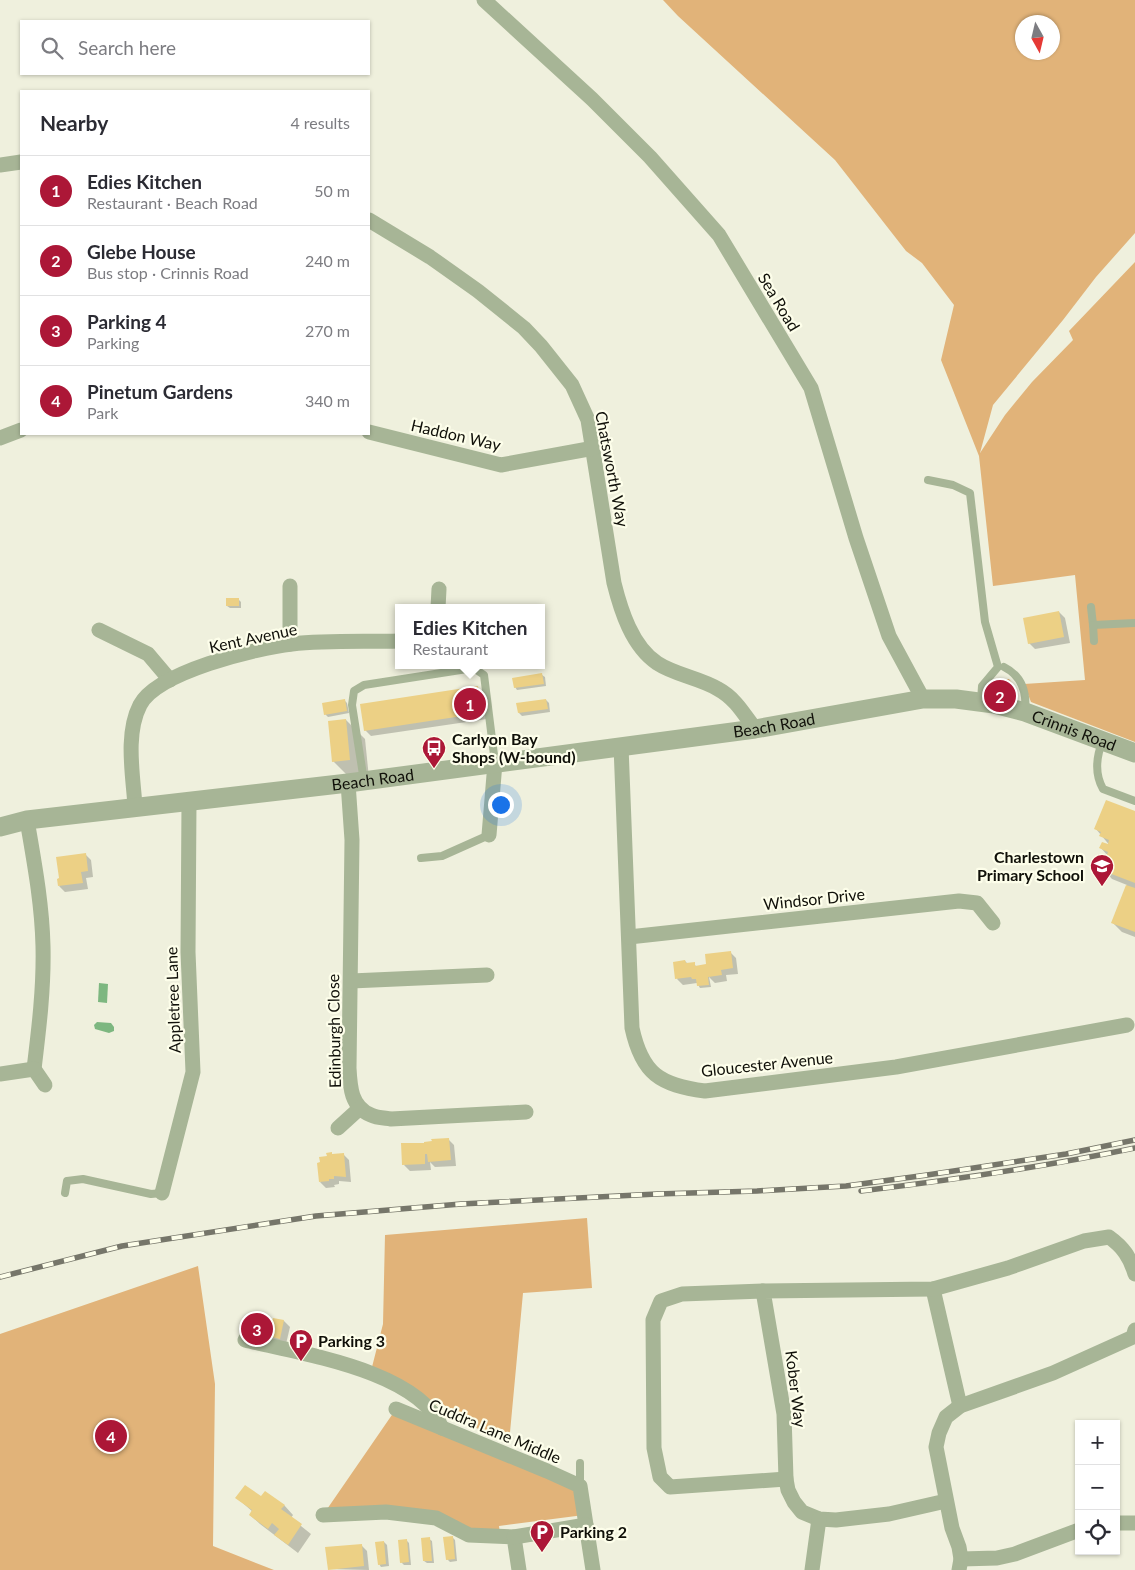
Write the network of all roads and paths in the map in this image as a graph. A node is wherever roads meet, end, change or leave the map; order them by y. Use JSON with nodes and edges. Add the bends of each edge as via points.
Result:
{"nodes":[{"id":1,"x":484,"y":0,"type":"edge"},
{"id":2,"x":20,"y":162,"type":"edge"},
{"id":3,"x":0,"y":166,"type":"edge"},
{"id":4,"x":370,"y":221,"type":"edge"},
{"id":5,"x":20,"y":430,"type":"edge"},
{"id":6,"x":370,"y":432,"type":"edge"},
{"id":7,"x":0,"y":438,"type":"edge"},
{"id":8,"x":594,"y":448,"type":"junction"},
{"id":9,"x":928,"y":480,"type":"dead end"},
{"id":10,"x":290,"y":586,"type":"dead end"},
{"id":11,"x":439,"y":588,"type":"dead end"},
{"id":12,"x":438,"y":604,"type":"edge"},
{"id":13,"x":1091,"y":607,"type":"dead end"},
{"id":14,"x":1135,"y":623,"type":"edge"},
{"id":15,"x":1093,"y":625,"type":"junction"},
{"id":16,"x":99,"y":630,"type":"dead end"},
{"id":17,"x":395,"y":641,"type":"edge"},
{"id":18,"x":1094,"y":641,"type":"dead end"},
{"id":19,"x":290,"y":644,"type":"junction"},
{"id":20,"x":1004,"y":667,"type":"dead end"},
{"id":21,"x":170,"y":680,"type":"junction"},
{"id":22,"x":923,"y":699,"type":"junction"},
{"id":23,"x":981,"y":701,"type":"junction"},
{"id":24,"x":1025,"y":712,"type":"junction"},
{"id":25,"x":754,"y":728,"type":"junction"},
{"id":26,"x":1103,"y":740,"type":"junction"},
{"id":27,"x":620,"y":746,"type":"junction"},
{"id":28,"x":1135,"y":753,"type":"edge"},
{"id":29,"x":495,"y":763,"type":"junction"},
{"id":30,"x":356,"y":782,"type":"junction"},
{"id":31,"x":1135,"y":801,"type":"edge"},
{"id":32,"x":189,"y":802,"type":"junction"},
{"id":33,"x":135,"y":806,"type":"junction"},
{"id":34,"x":27,"y":820,"type":"junction"},
{"id":35,"x":0,"y":827,"type":"edge"},
{"id":36,"x":489,"y":835,"type":"joint"},
{"id":37,"x":421,"y":858,"type":"dead end"},
{"id":38,"x":993,"y":923,"type":"dead end"},
{"id":39,"x":629,"y":937,"type":"junction"},
{"id":40,"x":487,"y":975,"type":"dead end"},
{"id":41,"x":351,"y":981,"type":"junction"},
{"id":42,"x":1127,"y":1025,"type":"dead end"},
{"id":43,"x":34,"y":1069,"type":"junction"},
{"id":44,"x":0,"y":1074,"type":"edge"},
{"id":45,"x":45,"y":1085,"type":"dead end"},
{"id":46,"x":360,"y":1108,"type":"junction"},
{"id":47,"x":526,"y":1112,"type":"dead end"},
{"id":48,"x":338,"y":1128,"type":"dead end"},
{"id":49,"x":65,"y":1193,"type":"dead end"},
{"id":50,"x":162,"y":1193,"type":"joint"},
{"id":51,"x":1135,"y":1274,"type":"edge"},
{"id":52,"x":933,"y":1289,"type":"junction"},
{"id":53,"x":763,"y":1290,"type":"junction"},
{"id":54,"x":1135,"y":1330,"type":"edge"},
{"id":55,"x":245,"y":1340,"type":"dead end"},
{"id":56,"x":960,"y":1406,"type":"junction"},
{"id":57,"x":396,"y":1410,"type":"dead end"},
{"id":58,"x":442,"y":1428,"type":"junction"},
{"id":59,"x":580,"y":1463,"type":"dead end"},
{"id":60,"x":786,"y":1479,"type":"junction"},
{"id":61,"x":580,"y":1486,"type":"junction"},
{"id":62,"x":946,"y":1501,"type":"junction"},
{"id":63,"x":323,"y":1515,"type":"dead end"},
{"id":64,"x":819,"y":1519,"type":"junction"},
{"id":65,"x":1120,"y":1523,"type":"edge"},
{"id":66,"x":1135,"y":1523,"type":"edge"},
{"id":67,"x":586,"y":1525,"type":"junction"},
{"id":68,"x":1075,"y":1532,"type":"edge"},
{"id":69,"x":514,"y":1537,"type":"junction"},
{"id":70,"x":960,"y":1564,"type":"edge"},
{"id":71,"x":519,"y":1570,"type":"edge"},
{"id":72,"x":593,"y":1570,"type":"edge"},
{"id":73,"x":812,"y":1570,"type":"edge"}],
"edges":[{"from":1,"to":22,"type":"street","name":"Sea Road","via":[[650,157],[719,235],[811,388],[889,636]]},
{"from":2,"to":3,"type":"street"},
{"from":4,"to":8,"type":"street","name":"Chatsworth Way","via":[[430,257],[524,328],[572,384],[588,420]]},
{"from":5,"to":7,"type":"street"},
{"from":6,"to":8,"type":"street","name":"Haddon Way","via":[[500,465]]},
{"from":8,"to":25,"type":"street","name":"Chatsworth Way","via":[[614,583],[619,604],[635,638],[644,652],[658,664],[719,689],[740,706]]},
{"from":9,"to":23,"type":"lane","via":[[953,485],[970,493],[985,622],[998,667],[982,686]]},
{"from":10,"to":19,"type":"street"},
{"from":11,"to":12,"type":"street"},
{"from":13,"to":15,"type":"lane"},
{"from":14,"to":15,"type":"lane"},
{"from":15,"to":18,"type":"lane"},
{"from":16,"to":21,"type":"street","via":[[148,654]]},
{"from":17,"to":19,"type":"street","name":"Kent Avenue"},
{"from":19,"to":21,"type":"street","name":"Kent Avenue","via":[[226,658]]},
{"from":20,"to":24,"type":"lane","via":[[1014,672],[1021,682]]},
{"from":21,"to":33,"type":"street","name":"Kent Avenue","via":[[154,689],[141,703],[134,720],[131,737]]},
{"from":22,"to":23,"type":"street","name":"Crinnis Road"},
{"from":22,"to":25,"type":"street","name":"Beach Road"},
{"from":23,"to":24,"type":"street","name":"Crinnis Road"},
{"from":24,"to":26,"type":"street","name":"Crinnis Road"},
{"from":25,"to":27,"type":"street","name":"Beach Road"},
{"from":26,"to":28,"type":"street","name":"Crinnis Road"},
{"from":26,"to":31,"type":"lane","via":[[1096,765],[1100,784],[1103,789]]},
{"from":27,"to":29,"type":"street","name":"Beach Road"},
{"from":27,"to":39,"type":"street","name":"Gloucester Avenue"},
{"from":29,"to":30,"type":"street","name":"Beach Road"},
{"from":29,"to":30,"type":"lane","via":[[484,675],[475,669],[467,669],[364,684],[354,690]]},
{"from":29,"to":36,"type":"street"},
{"from":30,"to":32,"type":"street","name":"Beach Road"},
{"from":30,"to":41,"type":"street","name":"Edinburgh Close","via":[[352,840]]},
{"from":32,"to":33,"type":"street","name":"Beach Road"},
{"from":32,"to":50,"type":"street","name":"Appletree Lane","via":[[188,952],[193,1072]]},
{"from":33,"to":34,"type":"street","name":"Beach Road"},
{"from":34,"to":35,"type":"street","name":"Beach Road"},
{"from":34,"to":43,"type":"street","via":[[43,944],[43,983]]},
{"from":36,"to":37,"type":"lane","via":[[442,856]]},
{"from":38,"to":39,"type":"street","name":"Windsor Drive","via":[[977,903],[960,901]]},
{"from":39,"to":42,"type":"street","name":"Gloucester Avenue","via":[[635,1042],[648,1067],[660,1079],[681,1088],[706,1091],[896,1067]]},
{"from":40,"to":41,"type":"street"},
{"from":41,"to":46,"type":"street","name":"Edinburgh Close","via":[[350,1089]]},
{"from":43,"to":44,"type":"street"},
{"from":43,"to":45,"type":"street"},
{"from":46,"to":47,"type":"street","via":[[371,1115],[391,1119]]},
{"from":46,"to":48,"type":"street"},
{"from":49,"to":50,"type":"lane","via":[[67,1181],[83,1179],[151,1194]]},
{"from":51,"to":52,"type":"street","via":[[1122,1246],[1108,1237],[1084,1241],[1008,1268]]},
{"from":52,"to":53,"type":"street"},
{"from":52,"to":56,"type":"street"},
{"from":53,"to":60,"type":"street","name":"Kober Way","via":[[784,1414]]},
{"from":53,"to":60,"type":"street","via":[[682,1294],[661,1300],[653,1320],[654,1448],[660,1477],[670,1487]]},
{"from":54,"to":56,"type":"street","via":[[1133,1336],[1053,1373]]},
{"from":55,"to":58,"type":"street","via":[[361,1368],[395,1383],[423,1401],[436,1415]]},
{"from":56,"to":62,"type":"street","via":[[946,1417],[936,1447]]},
{"from":57,"to":58,"type":"street","name":"Cuddra Lane Middle"},
{"from":58,"to":61,"type":"street","name":"Cuddra Lane Middle"},
{"from":59,"to":61,"type":"lane"},
{"from":60,"to":64,"type":"street","name":"Kober Way","via":[[788,1490],[802,1512]]},
{"from":61,"to":67,"type":"street"},
{"from":62,"to":64,"type":"street","name":"Kober Way","via":[[889,1514]]},
{"from":62,"to":70,"type":"street","via":[[959,1547]]},
{"from":63,"to":69,"type":"street","via":[[386,1512],[436,1518],[469,1535]]},
{"from":64,"to":73,"type":"street"},
{"from":65,"to":66,"type":"street"},
{"from":67,"to":69,"type":"street"},
{"from":67,"to":72,"type":"street"},
{"from":68,"to":70,"type":"street","via":[[1015,1554]]},
{"from":69,"to":71,"type":"street"}]}
